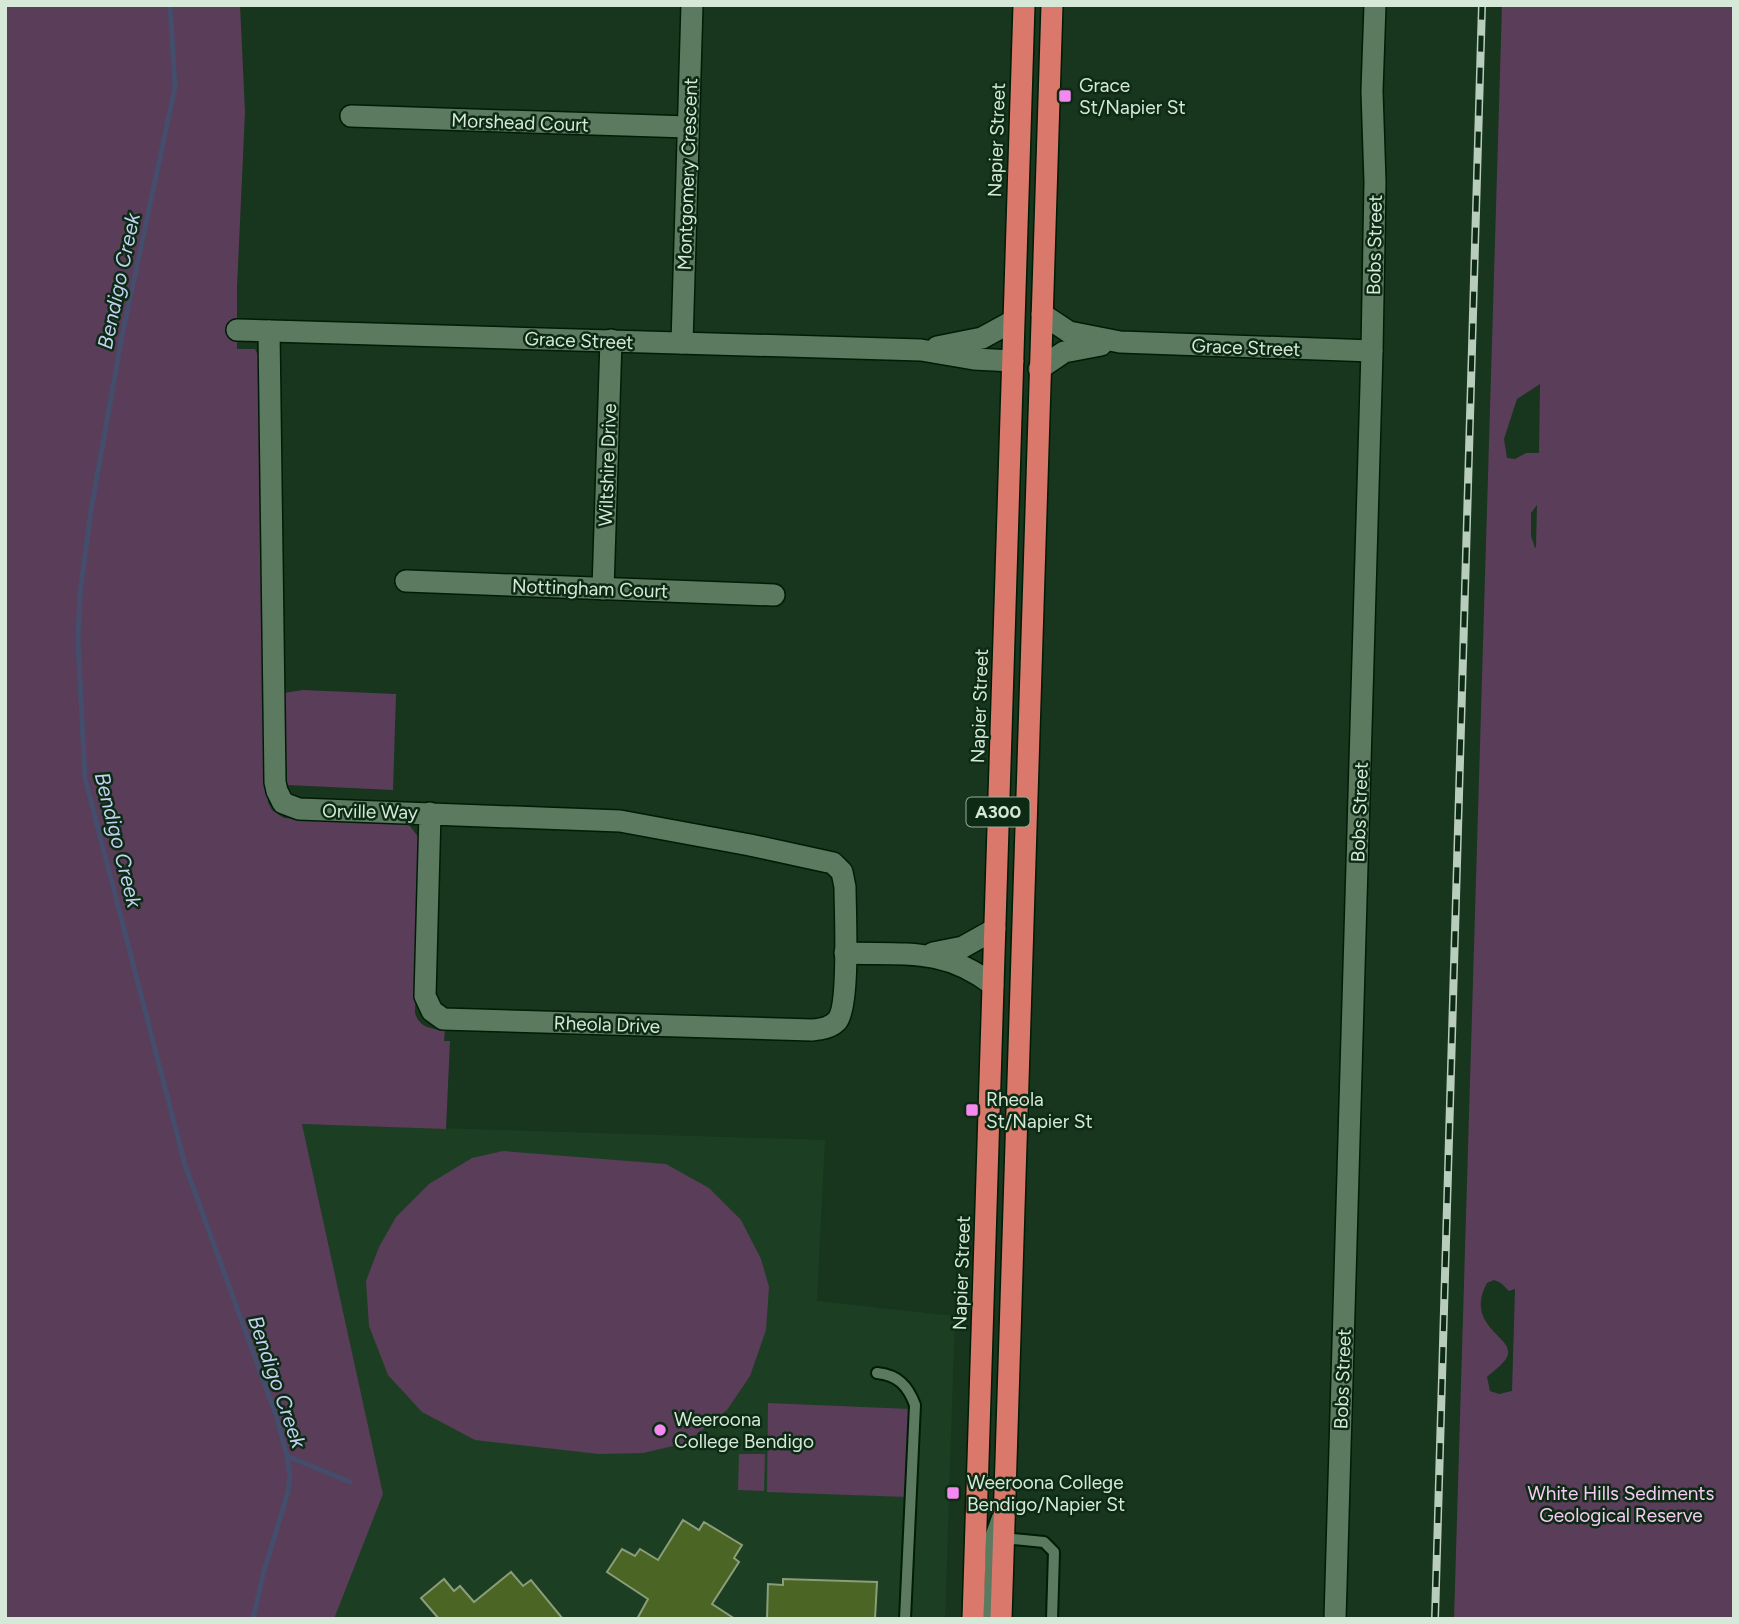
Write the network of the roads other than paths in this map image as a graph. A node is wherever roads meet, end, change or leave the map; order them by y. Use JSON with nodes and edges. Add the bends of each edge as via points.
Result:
{"nodes":[{"id":1,"x":692,"y":5,"type":"edge"},
{"id":2,"x":1024,"y":5,"type":"edge"},
{"id":3,"x":1052,"y":5,"type":"edge"},
{"id":4,"x":1375,"y":5,"type":"edge"},
{"id":5,"x":1049,"y":85,"type":"junction"},
{"id":6,"x":351,"y":116,"type":"dead end"},
{"id":7,"x":688,"y":127,"type":"junction"},
{"id":8,"x":1046,"y":182,"type":"junction"},
{"id":9,"x":1016,"y":243,"type":"junction"},
{"id":10,"x":1042,"y":314,"type":"junction"},
{"id":11,"x":1013,"y":321,"type":"junction"},
{"id":12,"x":237,"y":330,"type":"dead end"},
{"id":13,"x":269,"y":331,"type":"junction"},
{"id":14,"x":611,"y":340,"type":"junction"},
{"id":15,"x":682,"y":342,"type":"junction"},
{"id":16,"x":1120,"y":342,"type":"junction"},
{"id":17,"x":921,"y":350,"type":"junction"},
{"id":18,"x":1372,"y":351,"type":"junction"},
{"id":19,"x":1013,"y":360,"type":"junction"},
{"id":20,"x":1039,"y":369,"type":"junction"},
{"id":21,"x":406,"y":581,"type":"dead end"},
{"id":22,"x":603,"y":589,"type":"junction"},
{"id":23,"x":774,"y":595,"type":"dead end"},
{"id":24,"x":430,"y":813,"type":"junction"},
{"id":25,"x":995,"y":929,"type":"junction"},
{"id":26,"x":845,"y":953,"type":"junction"},
{"id":27,"x":921,"y":955,"type":"junction"},
{"id":28,"x":1021,"y":964,"type":"junction"},
{"id":29,"x":993,"y":985,"type":"junction"},
{"id":30,"x":989,"y":1102,"type":"junction"},
{"id":31,"x":877,"y":1373,"type":"dead end"},
{"id":32,"x":1005,"y":1495,"type":"junction"},
{"id":33,"x":1003,"y":1538,"type":"junction"},
{"id":34,"x":905,"y":1619,"type":"edge"},
{"id":35,"x":972,"y":1619,"type":"edge"},
{"id":36,"x":988,"y":1619,"type":"edge"},
{"id":37,"x":1000,"y":1619,"type":"edge"},
{"id":38,"x":1052,"y":1619,"type":"edge"},
{"id":39,"x":1335,"y":1619,"type":"edge"}],
"edges":[{"from":1,"to":7,"type":"street","name":"Montgomery Crescent"},
{"from":2,"to":9,"type":"highway","name":"Napier Street","number":"A300"},
{"from":3,"to":5,"type":"highway","number":"A300"},
{"from":4,"to":18,"type":"street","name":"Bobs Street"},
{"from":5,"to":8,"type":"highway","number":"A300"},
{"from":5,"to":9,"type":"highway","via":[[1034,92]]},
{"from":6,"to":7,"type":"street","name":"Morshead Court"},
{"from":7,"to":15,"type":"street","name":"Montgomery Crescent"},
{"from":8,"to":10,"type":"highway","number":"A300"},
{"from":8,"to":19,"type":"highway","via":[[1031,276],[1027,342]]},
{"from":9,"to":11,"type":"highway","name":"Napier Street","number":"A300"},
{"from":10,"to":16,"type":"street","name":"Grace Street","via":[[1069,332]]},
{"from":10,"to":20,"type":"highway","number":"A300"},
{"from":11,"to":17,"type":"street","name":"Grace Street","via":[[982,338]]},
{"from":11,"to":19,"type":"highway","name":"Napier Street","number":"A300"},
{"from":12,"to":13,"type":"street","name":"Grace Street"},
{"from":13,"to":14,"type":"street","name":"Grace Street"},
{"from":13,"to":24,"type":"street","name":"Orville Way","via":[[276,791],[283,803],[299,809]]},
{"from":14,"to":15,"type":"street","name":"Grace Street"},
{"from":14,"to":22,"type":"street","name":"Wiltshire Drive"},
{"from":15,"to":17,"type":"street","name":"Grace Street"},
{"from":16,"to":18,"type":"street","name":"Grace Street"},
{"from":16,"to":20,"type":"street","name":"Grace Street","via":[[1070,350]]},
{"from":17,"to":19,"type":"street","name":"Grace Street"},
{"from":18,"to":39,"type":"street","name":"Bobs Street"},
{"from":19,"to":25,"type":"highway","name":"Napier Street","number":"A300"},
{"from":20,"to":28,"type":"highway","number":"A300"},
{"from":21,"to":22,"type":"street","name":"Nottingham Court"},
{"from":22,"to":23,"type":"street","name":"Nottingham Court"},
{"from":24,"to":26,"type":"street","name":"Orville Way","via":[[620,821],[824,860],[838,867],[844,879]]},
{"from":24,"to":26,"type":"street","name":"Rheola Drive","via":[[425,996],[432,1011],[443,1019],[822,1029],[840,1016]]},
{"from":25,"to":27,"type":"street","via":[[963,947]]},
{"from":25,"to":29,"type":"highway","name":"Napier Street","number":"A300"},
{"from":26,"to":27,"type":"street"},
{"from":27,"to":29,"type":"street","via":[[954,961]]},
{"from":28,"to":30,"type":"highway","via":[[1006,972],[1004,1024]]},
{"from":28,"to":32,"type":"highway","number":"A300"},
{"from":29,"to":30,"type":"highway","name":"Napier Street","number":"A300"},
{"from":30,"to":35,"type":"highway","name":"Napier Street","number":"A300"},
{"from":31,"to":34,"type":"lane","via":[[902,1382],[915,1405]]},
{"from":32,"to":33,"type":"highway","number":"A300"},
{"from":32,"to":36,"type":"lane","via":[[991,1535]]},
{"from":33,"to":37,"type":"highway","number":"A300"},
{"from":33,"to":38,"type":"lane","via":[[1044,1542],[1054,1552]]}]}
